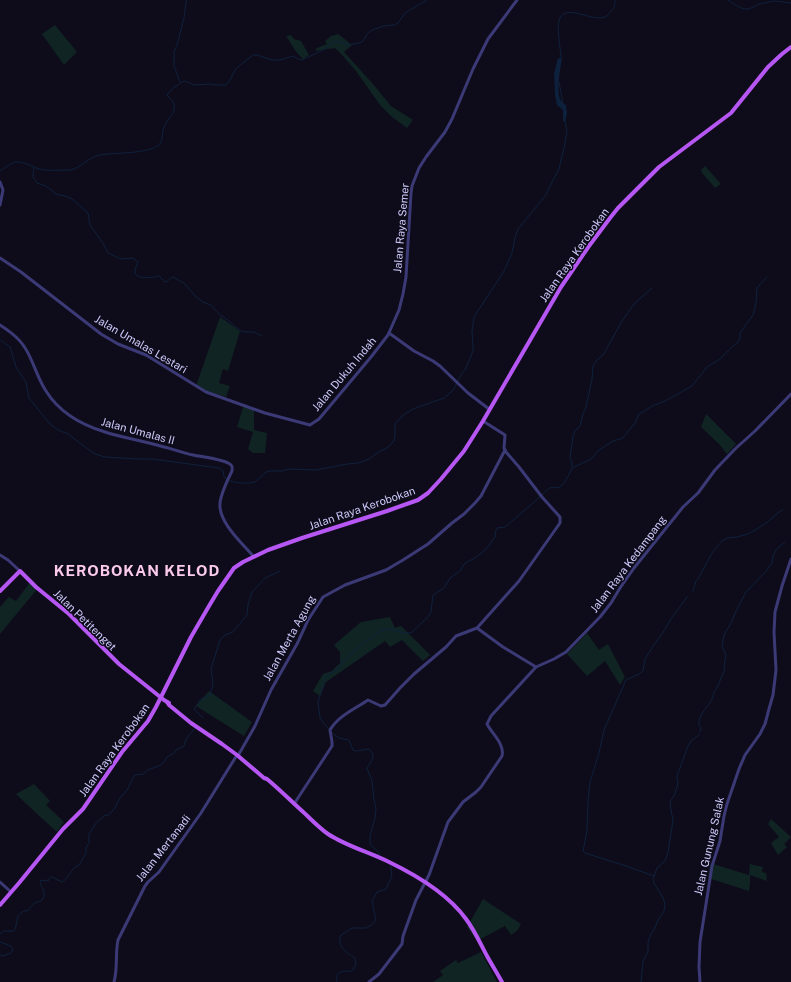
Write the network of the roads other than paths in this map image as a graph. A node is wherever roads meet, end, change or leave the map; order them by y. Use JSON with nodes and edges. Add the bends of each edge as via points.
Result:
{"nodes":[{"id":1,"x":517,"y":0,"type":"edge"},
{"id":2,"x":791,"y":47,"type":"edge"},
{"id":3,"x":0,"y":182,"type":"edge"},
{"id":4,"x":0,"y":205,"type":"edge"},
{"id":5,"x":0,"y":258,"type":"edge"},
{"id":6,"x":0,"y":325,"type":"edge"},
{"id":7,"x":389,"y":333,"type":"junction"},
{"id":8,"x":791,"y":394,"type":"edge"},
{"id":9,"x":489,"y":409,"type":"junction"},
{"id":10,"x":482,"y":421,"type":"junction"},
{"id":11,"x":310,"y":425,"type":"joint"},
{"id":12,"x":505,"y":450,"type":"junction"},
{"id":13,"x":0,"y":555,"type":"edge"},
{"id":14,"x":254,"y":557,"type":"junction"},
{"id":15,"x":791,"y":559,"type":"edge"},
{"id":16,"x":20,"y":571,"type":"junction"},
{"id":17,"x":0,"y":590,"type":"edge"},
{"id":18,"x":477,"y":628,"type":"junction"},
{"id":19,"x":536,"y":667,"type":"junction"},
{"id":20,"x":154,"y":692,"type":"junction"},
{"id":21,"x":164,"y":692,"type":"junction"},
{"id":22,"x":161,"y":698,"type":"junction"},
{"id":23,"x":238,"y":754,"type":"junction"},
{"id":24,"x":294,"y":804,"type":"junction"},
{"id":25,"x":0,"y":882,"type":"edge"},
{"id":26,"x":426,"y":882,"type":"junction"},
{"id":27,"x":11,"y":892,"type":"junction"},
{"id":28,"x":0,"y":905,"type":"edge"},
{"id":29,"x":114,"y":982,"type":"edge"},
{"id":30,"x":369,"y":982,"type":"edge"},
{"id":31,"x":502,"y":982,"type":"edge"},
{"id":32,"x":700,"y":982,"type":"edge"}],
"edges":[{"from":1,"to":7,"type":"street","name":"Jalan Raya Semer","via":[[488,39],[452,119],[418,170],[411,193],[405,287]]},
{"from":2,"to":9,"type":"main road","name":"Jalan Raya Kerobokan","via":[[768,67],[731,113],[659,167],[617,210],[563,283]]},
{"from":3,"to":4,"type":"street","via":[[3,190]]},
{"from":5,"to":11,"type":"street","name":"Jalan Umalas Lestari","via":[[105,336],[146,355],[206,392],[265,413]]},
{"from":6,"to":14,"type":"street","name":"Jalan Umalas II","via":[[21,342],[47,392],[66,413],[110,434],[222,461],[232,466],[220,503],[220,512],[234,534]]},
{"from":7,"to":9,"type":"street","via":[[436,363]]},
{"from":7,"to":11,"type":"street","name":"Jalan Dukuh Indah","via":[[319,419]]},
{"from":8,"to":19,"type":"street","name":"Jalan Raya Kedampang","via":[[735,449],[683,507],[634,568],[601,615],[566,652]]},
{"from":9,"to":10,"type":"main road","name":"Jalan Raya Kerobokan"},
{"from":10,"to":12,"type":"street","via":[[505,435]]},
{"from":10,"to":14,"type":"main road","name":"Jalan Raya Kerobokan","via":[[461,455],[436,486],[422,498],[299,539]]},
{"from":12,"to":18,"type":"street","via":[[560,518],[560,523],[519,581]]},
{"from":12,"to":23,"type":"street","name":"Jalan Merta Agung","via":[[481,496],[428,544],[386,570],[323,596]]},
{"from":13,"to":16,"type":"street"},
{"from":14,"to":21,"type":"main road","name":"Jalan Raya Kerobokan","via":[[235,567],[218,591],[191,637]]},
{"from":15,"to":32,"type":"street","name":"Jalan Gunung Salak","via":[[775,612],[776,670],[773,696],[761,732],[745,755],[726,804],[720,841],[712,866],[700,942]]},
{"from":16,"to":17,"type":"main road"},
{"from":16,"to":20,"type":"main road","name":"Jalan Petitenget","via":[[69,614],[119,664]]},
{"from":18,"to":19,"type":"street"},
{"from":18,"to":24,"type":"street","via":[[456,636],[414,674],[385,705],[381,706],[368,700],[334,725],[330,731],[332,746]]},
{"from":19,"to":26,"type":"street","name":"Jalan Raya Kedampang","via":[[488,721],[488,726],[502,746],[503,754],[481,787],[463,802],[449,820]]},
{"from":20,"to":21,"type":"main road"},
{"from":20,"to":22,"type":"main road","name":"Jalan Petitenget"},
{"from":21,"to":22,"type":"main road","name":"Jalan Raya Kerobokan"},
{"from":22,"to":23,"type":"main road","name":"Jalan Petitenget"},
{"from":22,"to":27,"type":"main road","name":"Jalan Raya Kerobokan","via":[[148,721],[122,752],[83,808]]},
{"from":23,"to":24,"type":"main road","name":"Jalan Petitenget"},
{"from":23,"to":29,"type":"street","name":"Jalan Mertanadi","via":[[202,813],[159,872],[146,883],[118,940]]},
{"from":24,"to":26,"type":"main road","name":"Jalan Petitenget","via":[[331,836]]},
{"from":25,"to":27,"type":"street"},
{"from":26,"to":30,"type":"street","via":[[416,900],[401,946],[379,974]]},
{"from":26,"to":31,"type":"main road","name":"Jalan Petitenget","via":[[467,920]]},
{"from":27,"to":28,"type":"main road","name":"Jalan Raya Kerobokan"}]}
